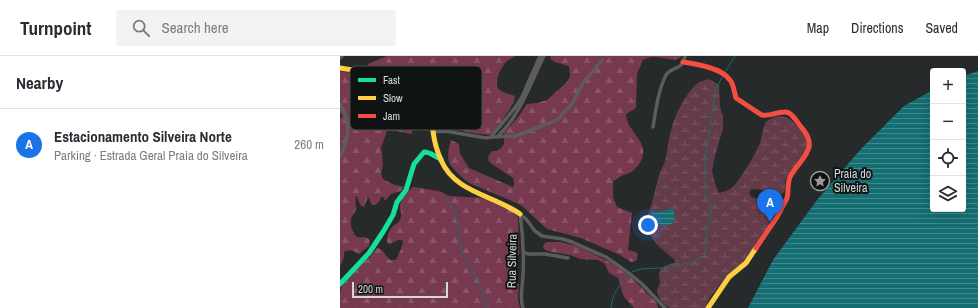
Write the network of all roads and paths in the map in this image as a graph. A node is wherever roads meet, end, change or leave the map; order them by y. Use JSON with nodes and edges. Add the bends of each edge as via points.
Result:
{"nodes":[{"id":1,"x":540,"y":56,"type":"edge"},
{"id":2,"x":544,"y":56,"type":"edge"},
{"id":3,"x":684,"y":59,"type":"edge"},
{"id":4,"x":602,"y":60,"type":"dead end"},
{"id":5,"x":340,"y":68,"type":"edge"},
{"id":6,"x":350,"y":70,"type":"edge"},
{"id":7,"x":340,"y":104,"type":"edge"},
{"id":8,"x":653,"y":127,"type":"dead end"},
{"id":9,"x":433,"y":132,"type":"joint"},
{"id":10,"x":497,"y":136,"type":"junction"},
{"id":11,"x":491,"y":137,"type":"junction"},
{"id":12,"x":340,"y":156,"type":"edge"},
{"id":13,"x":441,"y":159,"type":"junction"},
{"id":14,"x":520,"y":214,"type":"junction"},
{"id":15,"x":523,"y":252,"type":"junction"},
{"id":16,"x":568,"y":258,"type":"dead end"},
{"id":17,"x":340,"y":284,"type":"edge"},
{"id":18,"x":523,"y":308,"type":"edge"},
{"id":19,"x":665,"y":308,"type":"edge"},
{"id":20,"x":708,"y":308,"type":"edge"}],
"edges":[{"from":1,"to":11,"type":"street","via":[[522,97],[510,116]]},
{"from":2,"to":10,"type":"street","via":[[526,96]]},
{"from":3,"to":8,"type":"street","via":[[682,64],[667,75],[660,90]]},
{"from":3,"to":20,"type":"street","via":[[724,74],[731,82],[736,98],[758,113],[789,113],[810,140],[807,153],[789,180],[788,195],[777,217],[746,263],[729,277]]},
{"from":4,"to":10,"type":"street","via":[[572,104],[557,120],[516,136]]},
{"from":5,"to":6,"type":"street"},
{"from":7,"to":12,"type":"street","via":[[348,123]]},
{"from":9,"to":11,"type":"street","via":[[445,131]]},
{"from":9,"to":13,"type":"street"},
{"from":10,"to":11,"type":"street"},
{"from":13,"to":14,"type":"street","via":[[460,183]]},
{"from":13,"to":17,"type":"street","via":[[428,152],[421,155],[414,164],[406,190],[397,202],[387,226],[369,253]]},
{"from":14,"to":15,"type":"street","name":"Rua Silveira"},
{"from":14,"to":19,"type":"street","via":[[542,236],[563,239],[606,257],[642,284]]},
{"from":15,"to":16,"type":"street"},
{"from":15,"to":18,"type":"street","name":"Rua Silveira"}]}
